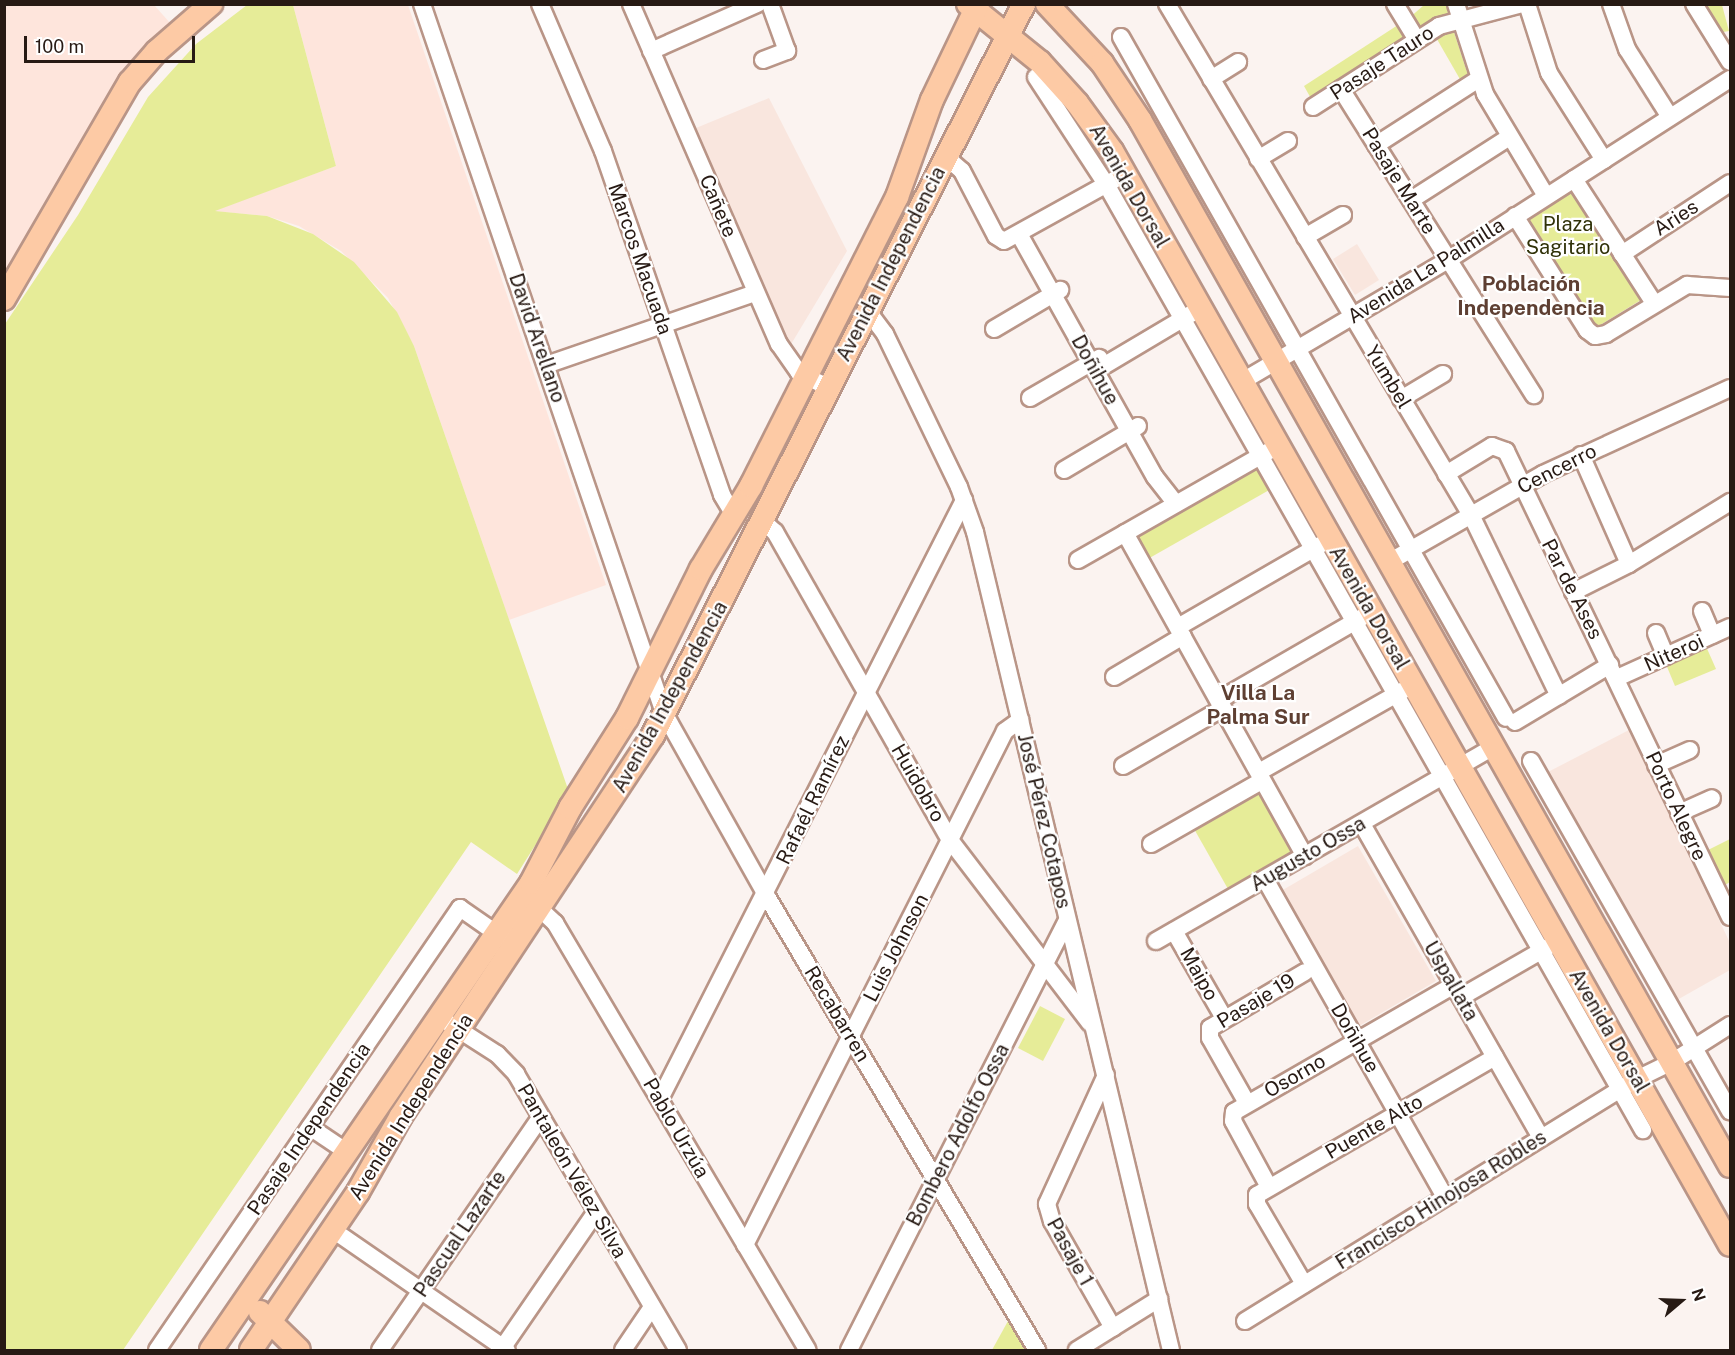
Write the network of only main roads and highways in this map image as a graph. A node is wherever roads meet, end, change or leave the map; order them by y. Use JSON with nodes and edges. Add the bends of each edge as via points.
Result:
{"nodes":[{"id":1,"x":211,"y":4,"type":"edge"},
{"id":2,"x":1024,"y":4,"type":"edge"},
{"id":3,"x":1047,"y":4,"type":"edge"},
{"id":4,"x":974,"y":6,"type":"edge"},
{"id":5,"x":1010,"y":35,"type":"junction"},
{"id":6,"x":4,"y":299,"type":"edge"},
{"id":7,"x":1731,"y":1166,"type":"edge"},
{"id":8,"x":1731,"y":1245,"type":"edge"},
{"id":9,"x":243,"y":1303,"type":"junction"},
{"id":10,"x":271,"y":1320,"type":"junction"},
{"id":11,"x":211,"y":1350,"type":"edge"},
{"id":12,"x":250,"y":1350,"type":"edge"},
{"id":13,"x":299,"y":1350,"type":"edge"}],
"edges":[{"from":1,"to":6,"type":"main road","via":[[157,51],[130,82]]},
{"from":2,"to":5,"type":"main road","name":"Avenida Independencia"},
{"from":3,"to":7,"type":"main road","name":"Avenida Dorsal","via":[[1089,47],[1128,99]]},
{"from":4,"to":5,"type":"main road","name":"Avenida Dorsal"},
{"from":4,"to":9,"type":"main road","name":"Avenida Independencia","via":[[932,100],[897,197],[734,515],[701,569],[652,671],[570,808],[547,856]]},
{"from":5,"to":8,"type":"main road","name":"Avenida Dorsal","via":[[1077,103],[1191,314],[1241,382],[1268,451],[1628,1084]]},
{"from":5,"to":10,"type":"main road","name":"Avenida Independencia","via":[[763,521],[624,784],[401,1116],[333,1230]]},
{"from":9,"to":10,"type":"main road"},
{"from":9,"to":11,"type":"main road","name":"Avenida Independencia"},
{"from":10,"to":12,"type":"main road","name":"Avenida Independencia"},
{"from":10,"to":13,"type":"main road"}]}
